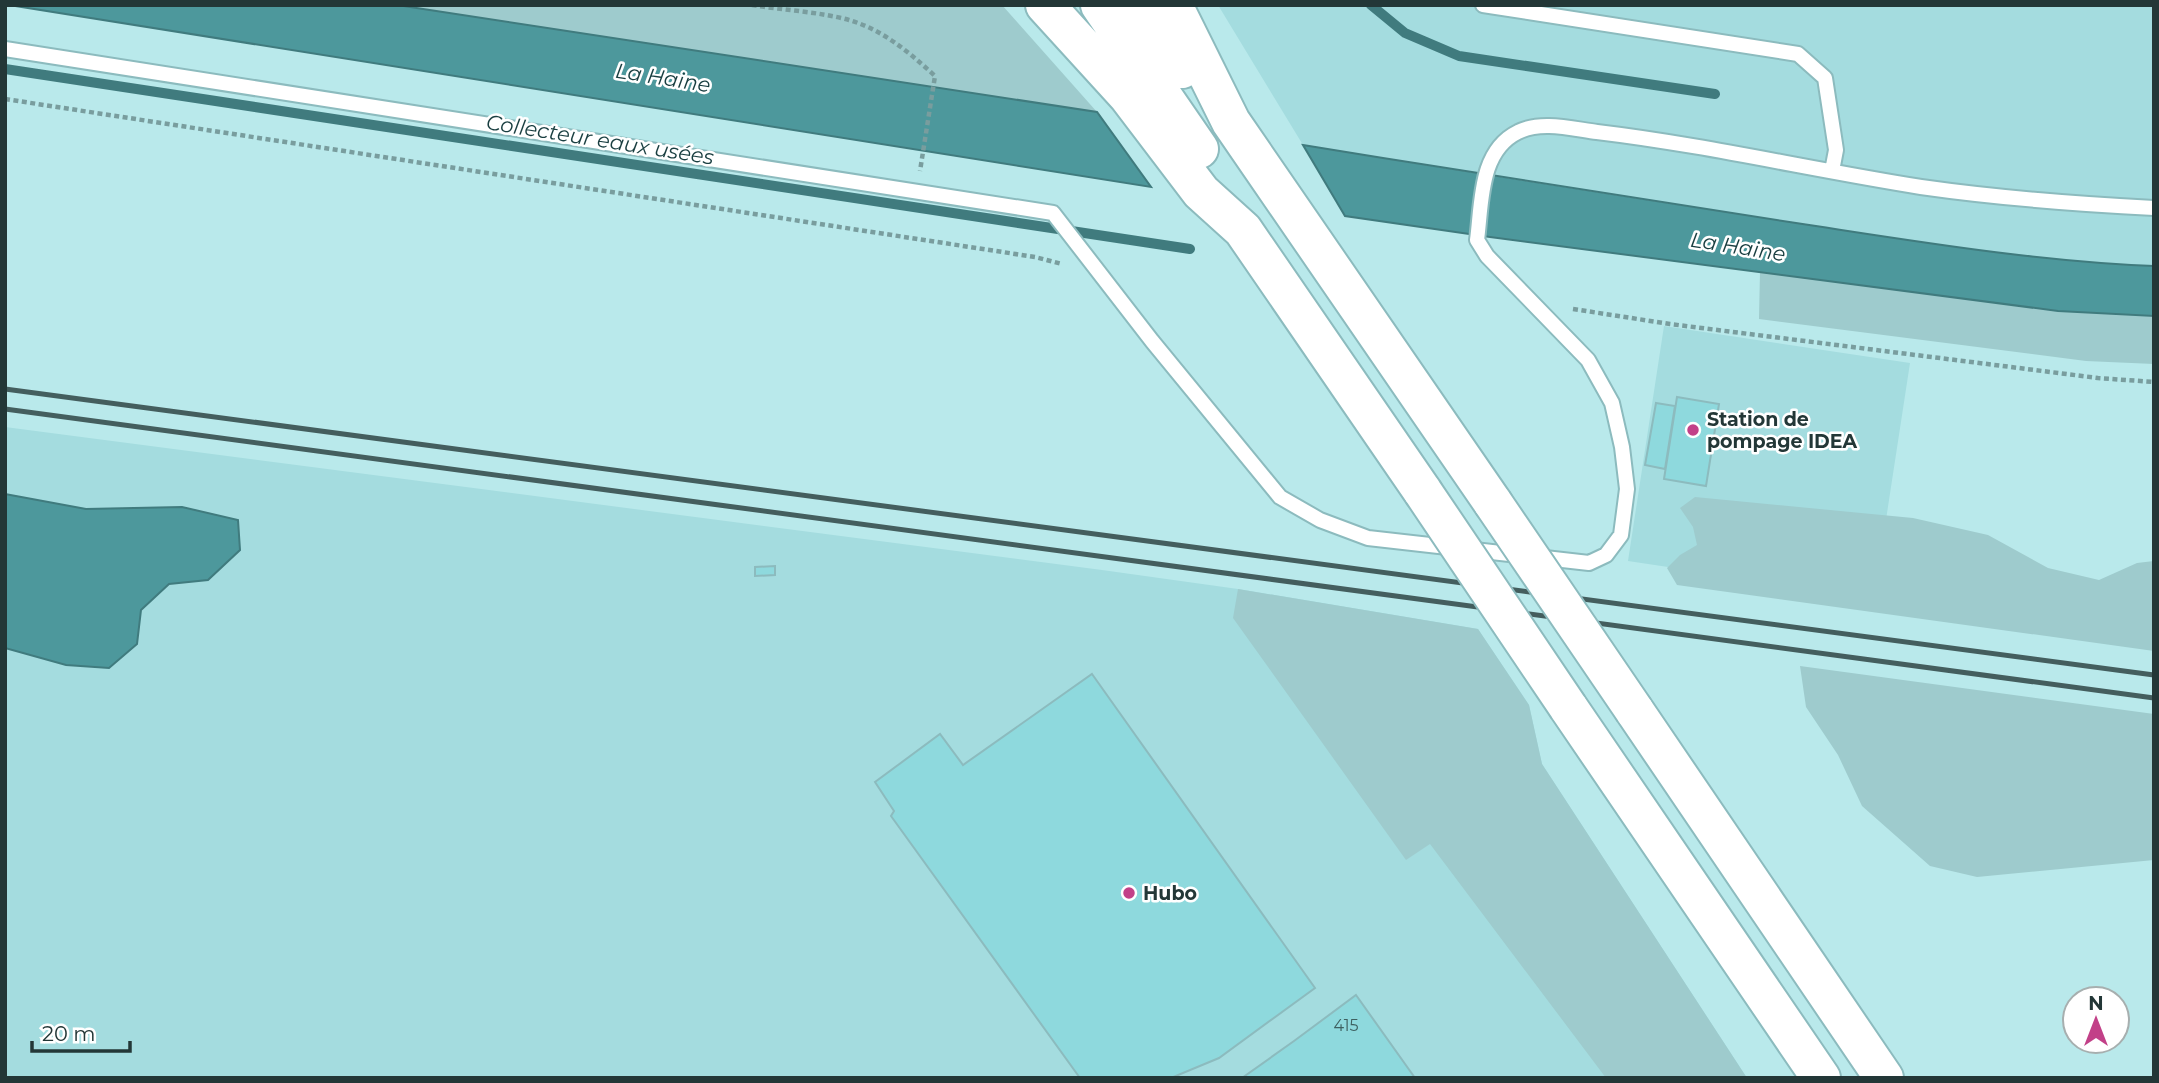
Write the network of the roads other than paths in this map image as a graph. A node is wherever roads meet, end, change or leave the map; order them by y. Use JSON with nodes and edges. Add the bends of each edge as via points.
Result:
{"nodes":[{"id":1,"x":1045,"y":5,"type":"edge"},
{"id":2,"x":1100,"y":5,"type":"edge"},
{"id":3,"x":1139,"y":5,"type":"edge"},
{"id":4,"x":1173,"y":5,"type":"edge"},
{"id":5,"x":1483,"y":5,"type":"edge"},
{"id":6,"x":5,"y":49,"type":"edge"},
{"id":7,"x":1231,"y":122,"type":"junction"},
{"id":8,"x":1832,"y":171,"type":"junction"},
{"id":9,"x":2154,"y":208,"type":"edge"},
{"id":10,"x":1243,"y":230,"type":"junction"},
{"id":11,"x":1821,"y":1078,"type":"edge"},
{"id":12,"x":1884,"y":1078,"type":"edge"}],
"edges":[{"from":1,"to":10,"type":"highway","via":[[1128,96],[1201,192]]},
{"from":2,"to":10,"type":"highway","via":[[1231,196]]},
{"from":3,"to":7,"type":"highway","via":[[1189,79]]},
{"from":4,"to":7,"type":"highway"},
{"from":5,"to":8,"type":"lane","via":[[1798,54],[1825,78],[1836,150]]},
{"from":6,"to":8,"type":"lane","via":[[1053,213],[1280,497],[1320,520],[1368,538],[1589,563],[1606,555],[1621,535],[1627,489],[1612,403],[1588,360],[1487,256],[1477,240],[1488,164],[1519,131],[1545,126]]},
{"from":7,"to":12,"type":"highway","bridge":true},
{"from":8,"to":9,"type":"lane","via":[[2060,203]]},
{"from":10,"to":11,"type":"highway","bridge":true}]}
